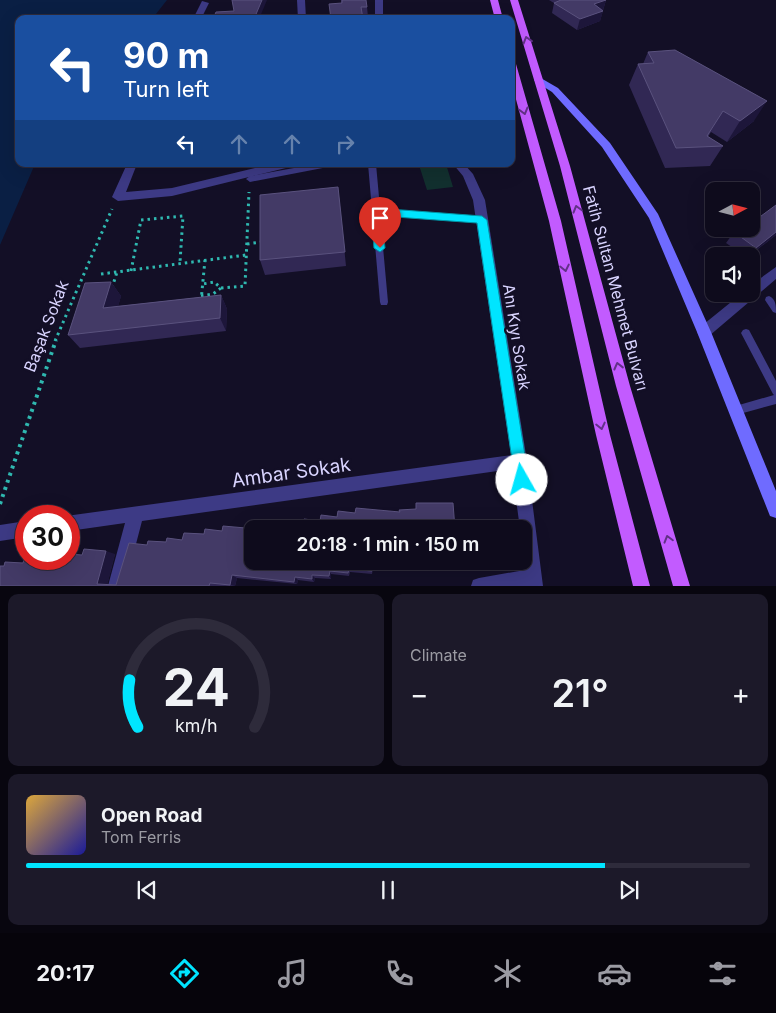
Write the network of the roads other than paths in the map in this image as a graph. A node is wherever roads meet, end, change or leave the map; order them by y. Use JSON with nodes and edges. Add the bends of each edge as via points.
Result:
{"nodes":[{"id":1,"x":301,"y":0,"type":"edge"},
{"id":2,"x":379,"y":0,"type":"edge"},
{"id":3,"x":494,"y":0,"type":"edge"},
{"id":4,"x":514,"y":0,"type":"edge"},
{"id":5,"x":205,"y":3,"type":"dead end"},
{"id":6,"x":199,"y":15,"type":"edge"},
{"id":7,"x":302,"y":15,"type":"edge"},
{"id":8,"x":379,"y":15,"type":"edge"},
{"id":9,"x":498,"y":15,"type":"edge"},
{"id":10,"x":515,"y":79,"type":"edge"},
{"id":11,"x":539,"y":80,"type":"junction"},
{"id":12,"x":131,"y":167,"type":"edge"},
{"id":13,"x":273,"y":167,"type":"edge"},
{"id":14,"x":297,"y":167,"type":"edge"},
{"id":15,"x":372,"y":167,"type":"edge"},
{"id":16,"x":461,"y":167,"type":"edge"},
{"id":17,"x":255,"y":171,"type":"edge"},
{"id":18,"x":376,"y":212,"type":"junction"},
{"id":19,"x":482,"y":220,"type":"junction"},
{"id":20,"x":776,"y":272,"type":"edge"},
{"id":21,"x":760,"y":285,"type":"edge"},
{"id":22,"x":769,"y":300,"type":"dead end"},
{"id":23,"x":384,"y":302,"type":"dead end"},
{"id":24,"x":740,"y":302,"type":"edge"},
{"id":25,"x":776,"y":309,"type":"edge"},
{"id":26,"x":704,"y":332,"type":"junction"},
{"id":27,"x":746,"y":333,"type":"dead end"},
{"id":28,"x":776,"y":391,"type":"edge"},
{"id":29,"x":776,"y":399,"type":"edge"},
{"id":30,"x":736,"y":410,"type":"junction"},
{"id":31,"x":520,"y":461,"type":"junction"},
{"id":32,"x":776,"y":510,"type":"edge"},
{"id":33,"x":136,"y":514,"type":"junction"},
{"id":34,"x":80,"y":522,"type":"edge"},
{"id":35,"x":15,"y":531,"type":"edge"},
{"id":36,"x":0,"y":533,"type":"edge"},
{"id":37,"x":535,"y":581,"type":"edge"},
{"id":38,"x":116,"y":586,"type":"edge"},
{"id":39,"x":478,"y":586,"type":"edge"},
{"id":40,"x":642,"y":586,"type":"edge"},
{"id":41,"x":682,"y":586,"type":"edge"}],
"edges":[{"from":1,"to":7,"type":"street"},
{"from":2,"to":8,"type":"street"},
{"from":3,"to":9,"type":"main road"},
{"from":11,"to":4,"type":"main road","name":"Fatih Sultan Mehmet Bulvarı","one_way":true},
{"from":5,"to":6,"type":"street"},
{"from":10,"to":40,"type":"main road","one_way":true,"via":[[554,222],[603,436]]},
{"from":11,"to":26,"type":"street","via":[[556,90],[606,145],[635,186],[654,217]]},
{"from":41,"to":11,"type":"main road","name":"Fatih Sultan Mehmet Bulvarı","one_way":true},
{"from":12,"to":17,"type":"street","via":[[118,197],[172,192]]},
{"from":13,"to":17,"type":"street"},
{"from":14,"to":17,"type":"lane"},
{"from":15,"to":18,"type":"lane"},
{"from":16,"to":19,"type":"street","name":"Anı Kıyı Sokak","via":[[468,174],[479,200]]},
{"from":18,"to":19,"type":"lane"},
{"from":18,"to":23,"type":"lane"},
{"from":19,"to":31,"type":"street","name":"Anı Kıyı Sokak"},
{"from":20,"to":21,"type":"street"},
{"from":22,"to":25,"type":"lane"},
{"from":24,"to":26,"type":"street"},
{"from":26,"to":30,"type":"street"},
{"from":27,"to":28,"type":"lane"},
{"from":29,"to":30,"type":"lane"},
{"from":30,"to":32,"type":"street"},
{"from":31,"to":33,"type":"street","name":"Ambar Sokak"},
{"from":31,"to":37,"type":"street","name":"Anı Kıyı Sokak"},
{"from":33,"to":34,"type":"street","name":"Ambar Sokak"},
{"from":33,"to":38,"type":"street"},
{"from":35,"to":36,"type":"street"},
{"from":37,"to":39,"type":"street"}]}
